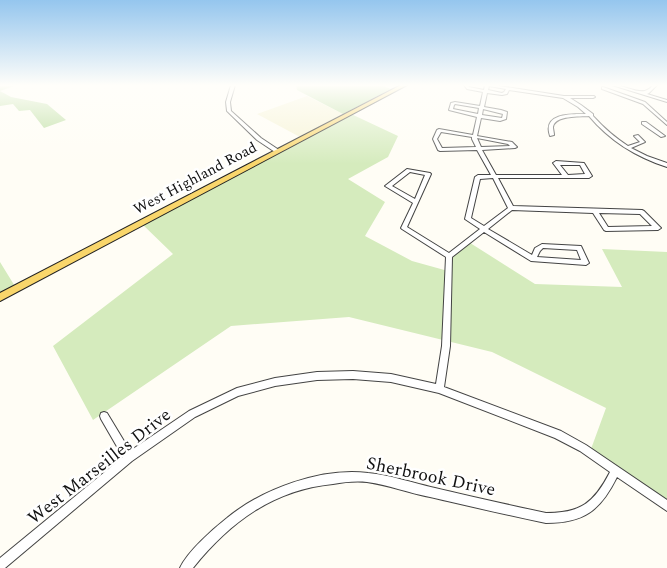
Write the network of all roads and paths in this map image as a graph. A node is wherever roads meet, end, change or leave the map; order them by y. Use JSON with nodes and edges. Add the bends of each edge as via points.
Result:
{"nodes":[{"id":1,"x":230,"y":112,"type":"edge"},
{"id":2,"x":353,"y":112,"type":"edge"},
{"id":3,"x":458,"y":112,"type":"edge"},
{"id":4,"x":480,"y":112,"type":"edge"},
{"id":5,"x":498,"y":112,"type":"edge"},
{"id":6,"x":588,"y":112,"type":"edge"},
{"id":7,"x":653,"y":112,"type":"edge"},
{"id":8,"x":479,"y":116,"type":"junction"},
{"id":9,"x":591,"y":116,"type":"junction"},
{"id":10,"x":644,"y":122,"type":"dead end"},
{"id":11,"x":667,"y":124,"type":"edge"},
{"id":12,"x":475,"y":136,"type":"junction"},
{"id":13,"x":552,"y":136,"type":"dead end"},
{"id":14,"x":636,"y":136,"type":"dead end"},
{"id":15,"x":666,"y":137,"type":"edge"},
{"id":16,"x":628,"y":147,"type":"junction"},
{"id":17,"x":478,"y":148,"type":"junction"},
{"id":18,"x":277,"y":151,"type":"junction"},
{"id":19,"x":667,"y":165,"type":"edge"},
{"id":20,"x":566,"y":176,"type":"junction"},
{"id":21,"x":493,"y":177,"type":"junction"},
{"id":22,"x":416,"y":202,"type":"junction"},
{"id":23,"x":511,"y":208,"type":"junction"},
{"id":24,"x":595,"y":211,"type":"junction"},
{"id":25,"x":484,"y":228,"type":"junction"},
{"id":26,"x":449,"y":256,"type":"junction"},
{"id":27,"x":533,"y":259,"type":"junction"},
{"id":28,"x":0,"y":297,"type":"edge"},
{"id":29,"x":439,"y":389,"type":"junction"},
{"id":30,"x":104,"y":416,"type":"dead end"},
{"id":31,"x":129,"y":458,"type":"junction"},
{"id":32,"x":616,"y":470,"type":"junction"},
{"id":33,"x":667,"y":506,"type":"edge"},
{"id":34,"x":0,"y":566,"type":"edge"},
{"id":35,"x":186,"y":568,"type":"edge"}],
"edges":[{"from":1,"to":18,"type":"street"},
{"from":2,"to":18,"type":"main road","name":"West Highland Road"},
{"from":3,"to":8,"type":"street"},
{"from":4,"to":8,"type":"street"},
{"from":5,"to":8,"type":"street","via":[[505,113],[502,120]]},
{"from":6,"to":9,"type":"street"},
{"from":7,"to":11,"type":"street"},
{"from":8,"to":12,"type":"street"},
{"from":9,"to":13,"type":"street","via":[[556,120],[550,130]]},
{"from":9,"to":16,"type":"street","via":[[613,138]]},
{"from":10,"to":15,"type":"street"},
{"from":12,"to":17,"type":"street"},
{"from":12,"to":17,"type":"street","via":[[510,143],[515,147]]},
{"from":12,"to":17,"type":"street","via":[[439,130],[435,139],[440,150]]},
{"from":14,"to":16,"type":"street","via":[[643,142]]},
{"from":16,"to":19,"type":"street"},
{"from":17,"to":21,"type":"street"},
{"from":18,"to":28,"type":"main road","name":"West Highland Road"},
{"from":20,"to":20,"type":"street","via":[[574,176],[589,176],[582,164],[556,163]]},
{"from":20,"to":21,"type":"street"},
{"from":21,"to":23,"type":"street"},
{"from":21,"to":25,"type":"street","via":[[478,176],[468,219]]},
{"from":22,"to":22,"type":"street","via":[[428,174],[409,170],[388,186]]},
{"from":22,"to":26,"type":"street","via":[[404,228]]},
{"from":23,"to":24,"type":"street"},
{"from":23,"to":25,"type":"street"},
{"from":24,"to":24,"type":"street","via":[[642,212],[658,228],[606,229]]},
{"from":25,"to":26,"type":"street"},
{"from":25,"to":27,"type":"street"},
{"from":26,"to":29,"type":"street","via":[[446,346]]},
{"from":27,"to":27,"type":"street","via":[[550,260],[586,263],[580,248],[542,246]]},
{"from":29,"to":31,"type":"street","name":"West Marseilles Drive","via":[[391,378],[353,375],[275,382],[237,392],[192,414]]},
{"from":29,"to":32,"type":"street","name":"West Marseilles Drive","via":[[558,434]]},
{"from":30,"to":31,"type":"street"},
{"from":31,"to":34,"type":"street","name":"West Marseilles Drive"},
{"from":32,"to":33,"type":"street","name":"West Marseilles Drive"},
{"from":32,"to":35,"type":"street","name":"Sherbrook Drive","via":[[594,505],[562,519],[350,476],[299,485],[251,505],[224,525]]}]}
